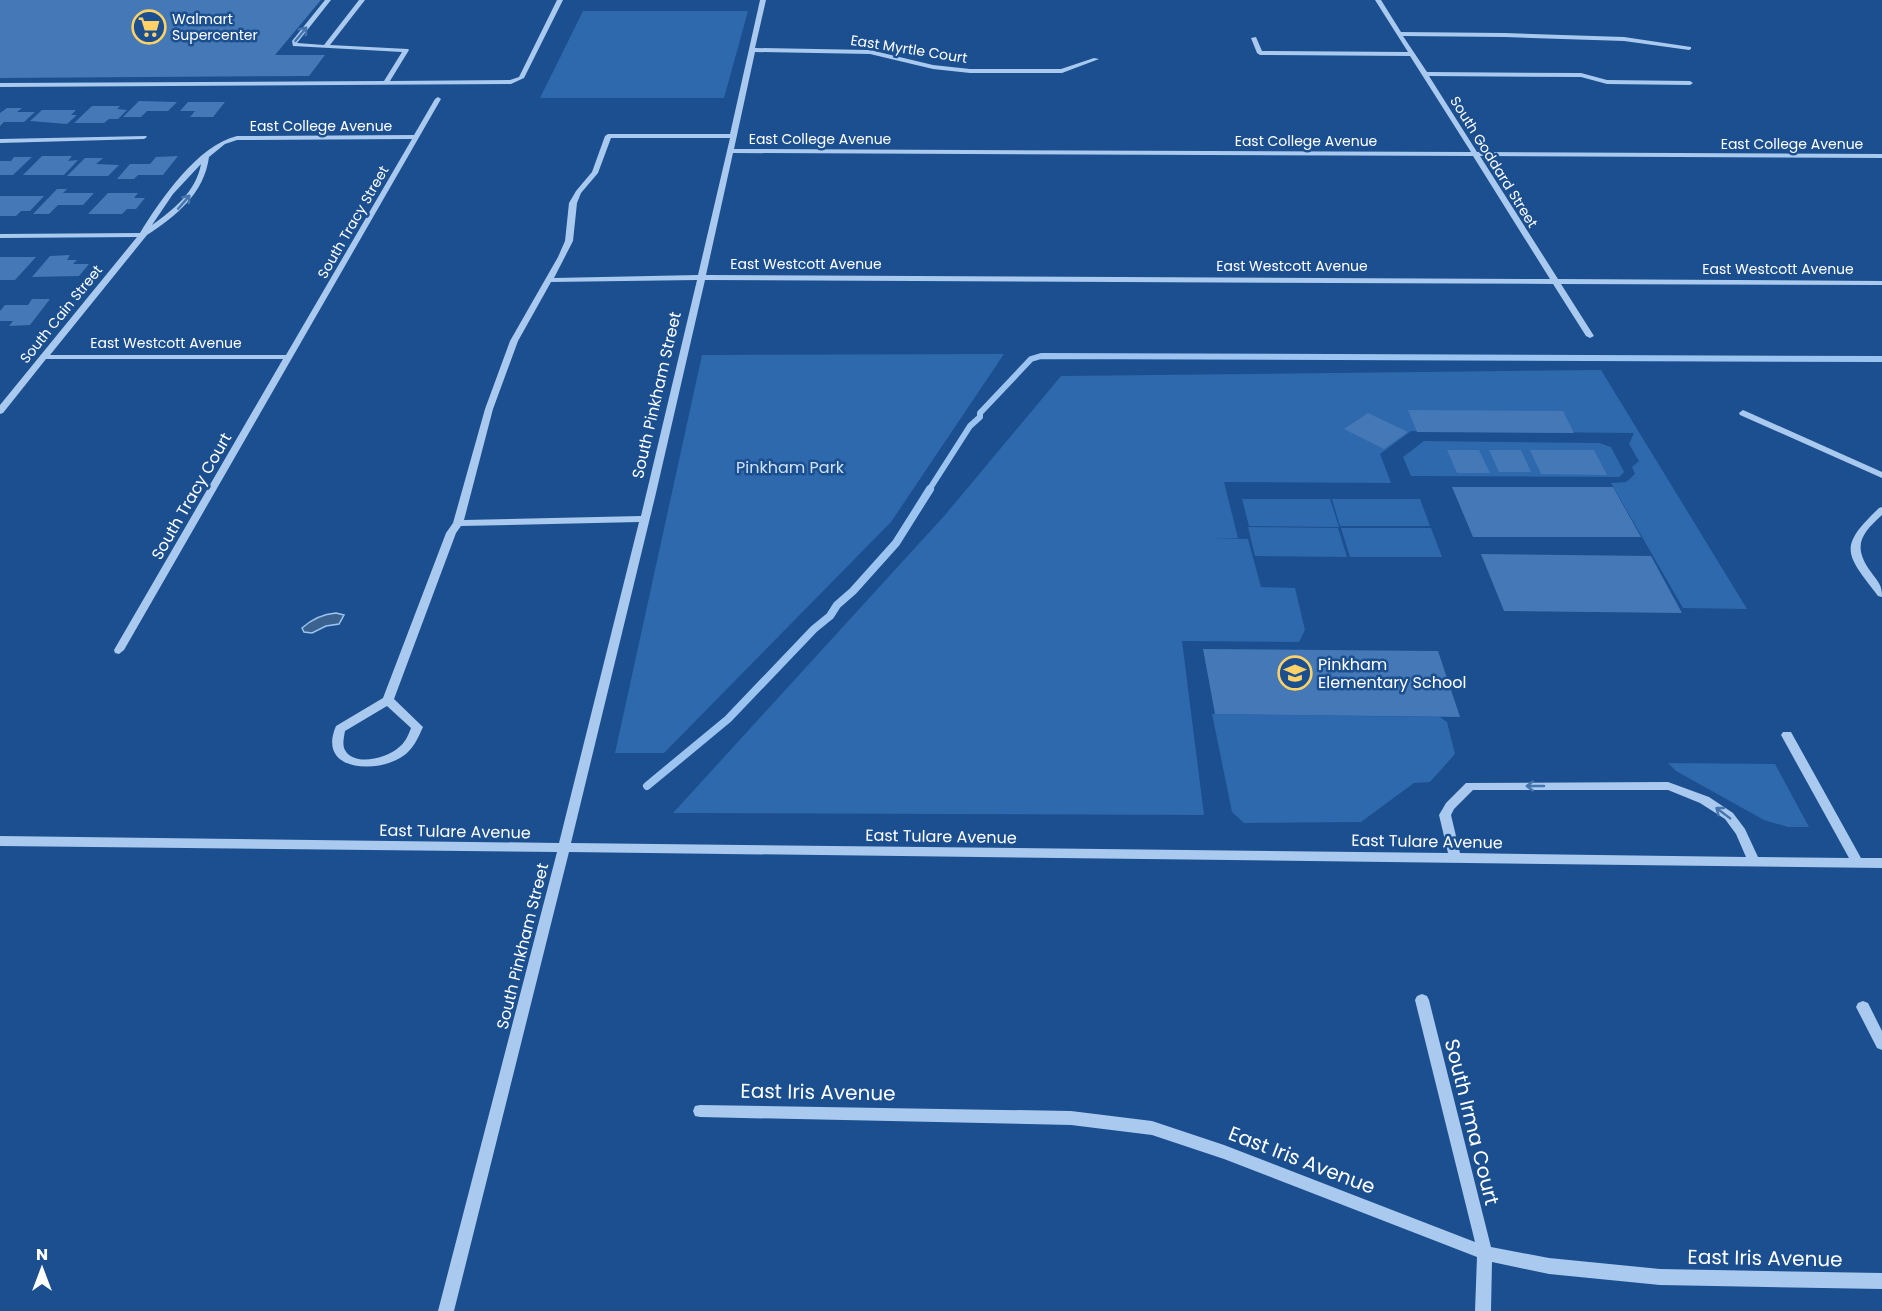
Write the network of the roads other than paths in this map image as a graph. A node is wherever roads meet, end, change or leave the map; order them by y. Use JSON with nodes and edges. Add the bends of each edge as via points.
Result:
{"nodes":[{"id":1,"x":328,"y":0,"type":"edge"},
{"id":2,"x":362,"y":0,"type":"edge"},
{"id":3,"x":560,"y":0,"type":"edge"},
{"id":4,"x":763,"y":0,"type":"edge"},
{"id":5,"x":1378,"y":0,"type":"edge"},
{"id":6,"x":1400,"y":34,"type":"junction"},
{"id":7,"x":1254,"y":38,"type":"dead end"},
{"id":8,"x":325,"y":47,"type":"junction"},
{"id":9,"x":1689,"y":48,"type":"dead end"},
{"id":10,"x":752,"y":50,"type":"junction"},
{"id":11,"x":1412,"y":54,"type":"junction"},
{"id":12,"x":1096,"y":59,"type":"dead end"},
{"id":13,"x":1425,"y":74,"type":"junction"},
{"id":14,"x":386,"y":82,"type":"junction"},
{"id":15,"x":1690,"y":83,"type":"dead end"},
{"id":16,"x":0,"y":85,"type":"edge"},
{"id":17,"x":438,"y":99,"type":"dead end"},
{"id":18,"x":732,"y":136,"type":"junction"},
{"id":19,"x":144,"y":137,"type":"dead end"},
{"id":20,"x":416,"y":137,"type":"junction"},
{"id":21,"x":226,"y":140,"type":"joint"},
{"id":22,"x":0,"y":141,"type":"edge"},
{"id":23,"x":730,"y":151,"type":"junction"},
{"id":24,"x":1474,"y":153,"type":"junction"},
{"id":25,"x":1882,"y":156,"type":"edge"},
{"id":26,"x":206,"y":157,"type":"junction"},
{"id":27,"x":143,"y":235,"type":"junction"},
{"id":28,"x":0,"y":236,"type":"edge"},
{"id":29,"x":701,"y":278,"type":"junction"},
{"id":30,"x":549,"y":280,"type":"junction"},
{"id":31,"x":1555,"y":281,"type":"junction"},
{"id":32,"x":1882,"y":283,"type":"edge"},
{"id":33,"x":1590,"y":336,"type":"dead end"},
{"id":34,"x":44,"y":357,"type":"junction"},
{"id":35,"x":288,"y":357,"type":"junction"},
{"id":36,"x":0,"y":411,"type":"edge"},
{"id":37,"x":1743,"y":413,"type":"dead end"},
{"id":38,"x":1882,"y":476,"type":"edge"},
{"id":39,"x":1882,"y":510,"type":"edge"},
{"id":40,"x":644,"y":519,"type":"junction"},
{"id":41,"x":458,"y":523,"type":"junction"},
{"id":42,"x":1882,"y":594,"type":"edge"},
{"id":43,"x":119,"y":650,"type":"dead end"},
{"id":44,"x":388,"y":700,"type":"junction"},
{"id":45,"x":1787,"y":735,"type":"dead end"},
{"id":46,"x":0,"y":841,"type":"edge"},
{"id":47,"x":565,"y":849,"type":"junction"},
{"id":48,"x":1455,"y":858,"type":"junction"},
{"id":49,"x":1754,"y":862,"type":"junction"},
{"id":50,"x":1858,"y":863,"type":"junction"},
{"id":51,"x":1882,"y":863,"type":"edge"},
{"id":52,"x":1422,"y":1000,"type":"dead end"},
{"id":53,"x":1863,"y":1007,"type":"dead end"},
{"id":54,"x":1882,"y":1044,"type":"edge"},
{"id":55,"x":700,"y":1111,"type":"dead end"},
{"id":56,"x":1485,"y":1253,"type":"junction"},
{"id":57,"x":1882,"y":1281,"type":"edge"},
{"id":58,"x":446,"y":1311,"type":"edge"},
{"id":59,"x":1483,"y":1311,"type":"edge"}],
"edges":[{"from":8,"to":1,"type":"street","one_way":true,"via":[[302,47],[294,42]]},
{"from":2,"to":8,"type":"street"},
{"from":3,"to":14,"type":"street","via":[[521,78],[511,82]]},
{"from":4,"to":10,"type":"street","name":"South Pinkham Street"},
{"from":5,"to":6,"type":"street","name":"South Goddard Street"},
{"from":6,"to":9,"type":"street","via":[[1581,36]]},
{"from":6,"to":11,"type":"street","name":"South Goddard Street"},
{"from":7,"to":11,"type":"street","via":[[1260,53]]},
{"from":8,"to":14,"type":"street","via":[[406,50]]},
{"from":10,"to":12,"type":"street","name":"East Myrtle Court","via":[[870,52],[970,71],[1062,71]]},
{"from":10,"to":18,"type":"street","name":"South Pinkham Street"},
{"from":11,"to":13,"type":"street","name":"South Goddard Street"},
{"from":13,"to":15,"type":"street","via":[[1581,75],[1607,82]]},
{"from":13,"to":24,"type":"street","name":"South Goddard Street"},
{"from":14,"to":16,"type":"street"},
{"from":17,"to":20,"type":"street","name":"South Tracy Street"},
{"from":18,"to":23,"type":"street","name":"South Pinkham Street"},
{"from":18,"to":30,"type":"street","via":[[608,136],[595,173],[573,203],[569,241]]},
{"from":19,"to":22,"type":"street"},
{"from":20,"to":21,"type":"street","name":"East College Avenue"},
{"from":20,"to":35,"type":"street","name":"South Tracy Street"},
{"from":21,"to":26,"type":"street","name":"South Cain Street"},
{"from":23,"to":24,"type":"street","name":"East College Avenue"},
{"from":23,"to":29,"type":"street","name":"South Pinkham Street"},
{"from":24,"to":25,"type":"street","name":"East College Avenue"},
{"from":24,"to":31,"type":"street","name":"South Goddard Street"},
{"from":26,"to":27,"type":"street","name":"South Cain Street","via":[[176,184]]},
{"from":27,"to":26,"type":"street","name":"South Cain Street","one_way":true,"via":[[179,209],[205,172]]},
{"from":27,"to":28,"type":"street"},
{"from":27,"to":34,"type":"street","name":"South Cain Street"},
{"from":29,"to":30,"type":"street"},
{"from":29,"to":31,"type":"street","name":"East Westcott Avenue"},
{"from":29,"to":40,"type":"street","name":"South Pinkham Street"},
{"from":30,"to":41,"type":"street","via":[[514,341],[489,409]]},
{"from":31,"to":32,"type":"street","name":"East Westcott Avenue"},
{"from":31,"to":33,"type":"street","name":"South Goddard Street"},
{"from":34,"to":35,"type":"street","name":"East Westcott Avenue"},
{"from":34,"to":36,"type":"street","name":"South Cain Street"},
{"from":35,"to":43,"type":"street","name":"South Tracy Court"},
{"from":37,"to":38,"type":"street"},
{"from":39,"to":42,"type":"street","via":[[1859,532],[1854,548],[1858,561]]},
{"from":40,"to":41,"type":"street"},
{"from":40,"to":47,"type":"street","name":"South Pinkham Street"},
{"from":41,"to":44,"type":"street"},
{"from":44,"to":44,"type":"street","via":[[340,729],[338,747],[342,754],[361,763],[373,763],[408,746],[417,727]]},
{"from":45,"to":50,"type":"street"},
{"from":46,"to":47,"type":"street","name":"East Tulare Avenue"},
{"from":47,"to":48,"type":"street","name":"East Tulare Avenue"},
{"from":47,"to":58,"type":"street","name":"South Pinkham Street"},
{"from":48,"to":49,"type":"street","name":"East Tulare Avenue"},
{"from":49,"to":48,"type":"street","one_way":true,"via":[[1735,824],[1724,813],[1698,797],[1668,786],[1470,786],[1445,815]]},
{"from":49,"to":50,"type":"street","name":"East Tulare Avenue"},
{"from":50,"to":51,"type":"street","name":"East Tulare Avenue"},
{"from":52,"to":56,"type":"street","name":"South Irma Court"},
{"from":53,"to":54,"type":"street"},
{"from":55,"to":56,"type":"street","name":"East Iris Avenue","via":[[1071,1118],[1152,1128]]},
{"from":56,"to":57,"type":"street","name":"East Iris Avenue","via":[[1549,1266],[1660,1277]]},
{"from":56,"to":59,"type":"street","name":"South Irma Court"}]}
